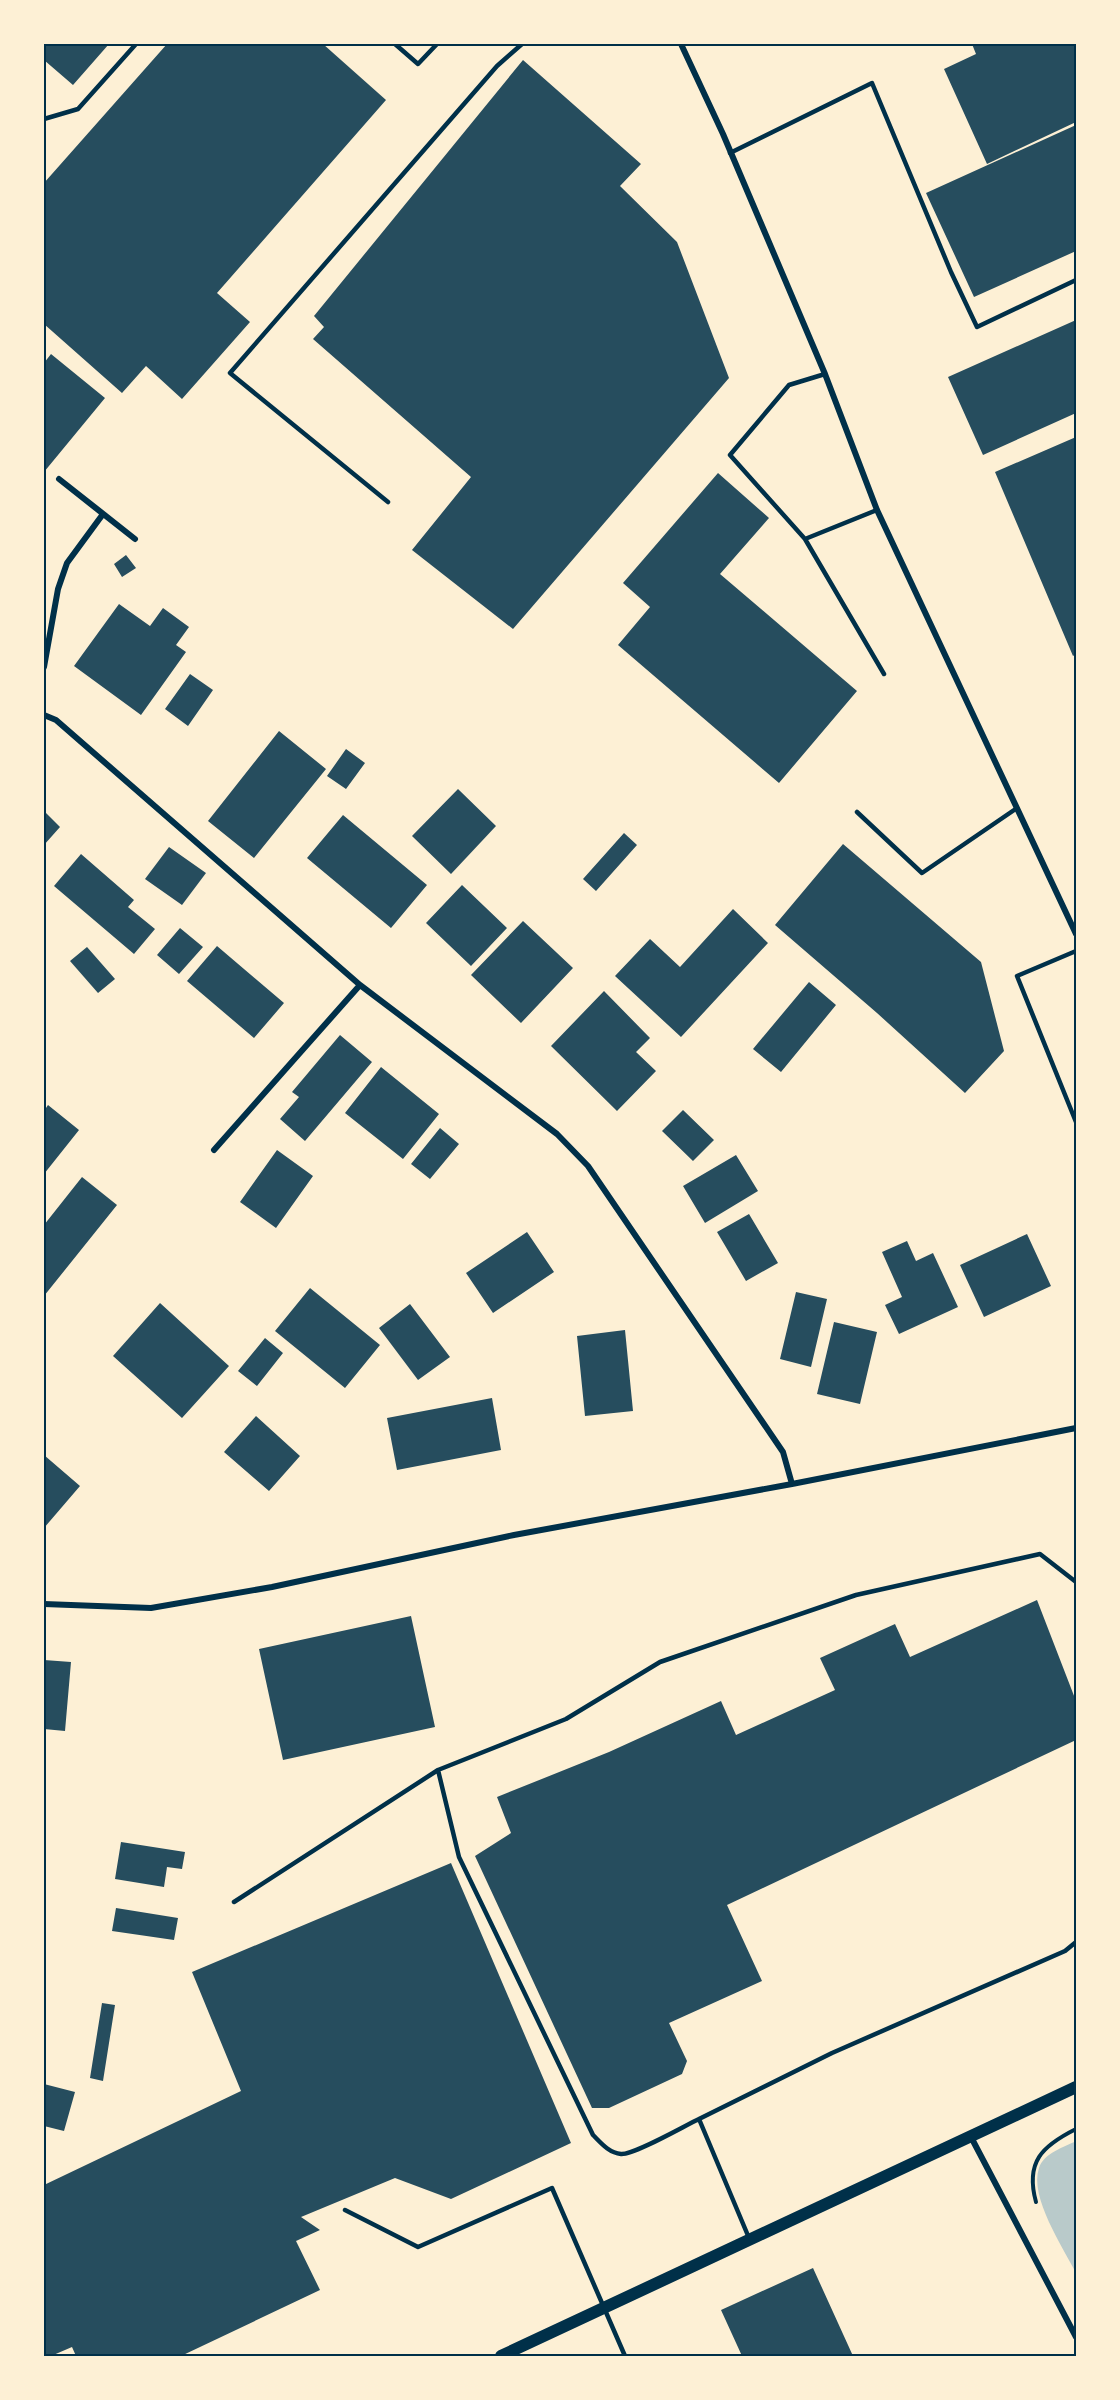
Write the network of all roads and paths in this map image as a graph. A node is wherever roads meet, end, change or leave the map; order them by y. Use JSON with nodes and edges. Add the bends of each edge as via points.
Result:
{"nodes":[{"id":1,"x":136,"y":44,"type":"edge"},
{"id":2,"x":395,"y":44,"type":"edge"},
{"id":3,"x":437,"y":44,"type":"edge"},
{"id":4,"x":522,"y":44,"type":"edge"},
{"id":5,"x":681,"y":44,"type":"edge"},
{"id":6,"x":44,"y":119,"type":"edge"},
{"id":7,"x":730,"y":153,"type":"junction"},
{"id":8,"x":1077,"y":280,"type":"edge"},
{"id":9,"x":825,"y":374,"type":"junction"},
{"id":10,"x":58,"y":480,"type":"dead end"},
{"id":11,"x":388,"y":502,"type":"dead end"},
{"id":12,"x":877,"y":510,"type":"junction"},
{"id":13,"x":103,"y":514,"type":"junction"},
{"id":14,"x":135,"y":539,"type":"dead end"},
{"id":15,"x":805,"y":539,"type":"junction"},
{"id":16,"x":44,"y":667,"type":"edge"},
{"id":17,"x":884,"y":674,"type":"dead end"},
{"id":18,"x":44,"y":715,"type":"edge"},
{"id":19,"x":1017,"y":808,"type":"junction"},
{"id":20,"x":857,"y":812,"type":"dead end"},
{"id":21,"x":1077,"y":934,"type":"edge"},
{"id":22,"x":1077,"y":951,"type":"edge"},
{"id":23,"x":360,"y":985,"type":"junction"},
{"id":24,"x":1077,"y":1122,"type":"edge"},
{"id":25,"x":214,"y":1150,"type":"dead end"},
{"id":26,"x":1077,"y":1428,"type":"edge"},
{"id":27,"x":792,"y":1484,"type":"junction"},
{"id":28,"x":1077,"y":1582,"type":"edge"},
{"id":29,"x":44,"y":1604,"type":"edge"},
{"id":30,"x":438,"y":1770,"type":"junction"},
{"id":31,"x":234,"y":1902,"type":"dead end"},
{"id":32,"x":1077,"y":1942,"type":"edge"},
{"id":33,"x":1077,"y":2087,"type":"edge"},
{"id":34,"x":699,"y":2119,"type":"junction"},
{"id":35,"x":1077,"y":2129,"type":"edge"},
{"id":36,"x":971,"y":2137,"type":"junction"},
{"id":37,"x":1038,"y":2209,"type":"dead end"},
{"id":38,"x":345,"y":2210,"type":"dead end"},
{"id":39,"x":750,"y":2240,"type":"junction"},
{"id":40,"x":605,"y":2308,"type":"junction"},
{"id":41,"x":1077,"y":2337,"type":"edge"},
{"id":42,"x":501,"y":2356,"type":"edge"},
{"id":43,"x":625,"y":2356,"type":"edge"}],
"edges":[{"from":1,"to":6,"type":"lane","via":[[78,109]]},
{"from":2,"to":3,"type":"lane","via":[[418,64]]},
{"from":4,"to":11,"type":"lane","via":[[497,66],[230,373]]},
{"from":5,"to":7,"type":"street"},
{"from":7,"to":8,"type":"lane","via":[[872,83],[977,327]]},
{"from":7,"to":9,"type":"street"},
{"from":9,"to":12,"type":"street"},
{"from":9,"to":15,"type":"lane","via":[[789,385],[730,455]]},
{"from":10,"to":13,"type":"street"},
{"from":12,"to":15,"type":"lane"},
{"from":12,"to":19,"type":"street"},
{"from":13,"to":14,"type":"street"},
{"from":13,"to":16,"type":"street","via":[[67,563],[57,589]]},
{"from":15,"to":17,"type":"lane"},
{"from":18,"to":23,"type":"street","via":[[56,720]]},
{"from":19,"to":20,"type":"lane","via":[[922,873]]},
{"from":19,"to":21,"type":"street"},
{"from":22,"to":24,"type":"lane","via":[[1017,976]]},
{"from":23,"to":25,"type":"street"},
{"from":23,"to":27,"type":"street","via":[[557,1134],[588,1166],[783,1452]]},
{"from":26,"to":27,"type":"street"},
{"from":27,"to":29,"type":"street","via":[[152,1608]]},
{"from":28,"to":30,"type":"lane","via":[[1040,1554],[856,1595],[660,1662],[566,1719]]},
{"from":30,"to":31,"type":"lane"},
{"from":30,"to":34,"type":"lane","via":[[459,1857],[593,2135],[606,2149],[621,2154]]},
{"from":32,"to":34,"type":"lane","via":[[1065,1951],[832,2053]]},
{"from":33,"to":36,"type":"main road"},
{"from":34,"to":39,"type":"lane"},
{"from":35,"to":37,"type":"path","via":[[1053,2140],[1039,2156],[1032,2172]]},
{"from":36,"to":39,"type":"main road"},
{"from":36,"to":41,"type":"street"},
{"from":38,"to":40,"type":"lane","via":[[417,2247],[552,2188]]},
{"from":39,"to":40,"type":"main road"},
{"from":40,"to":42,"type":"main road"},
{"from":40,"to":43,"type":"lane"}]}
